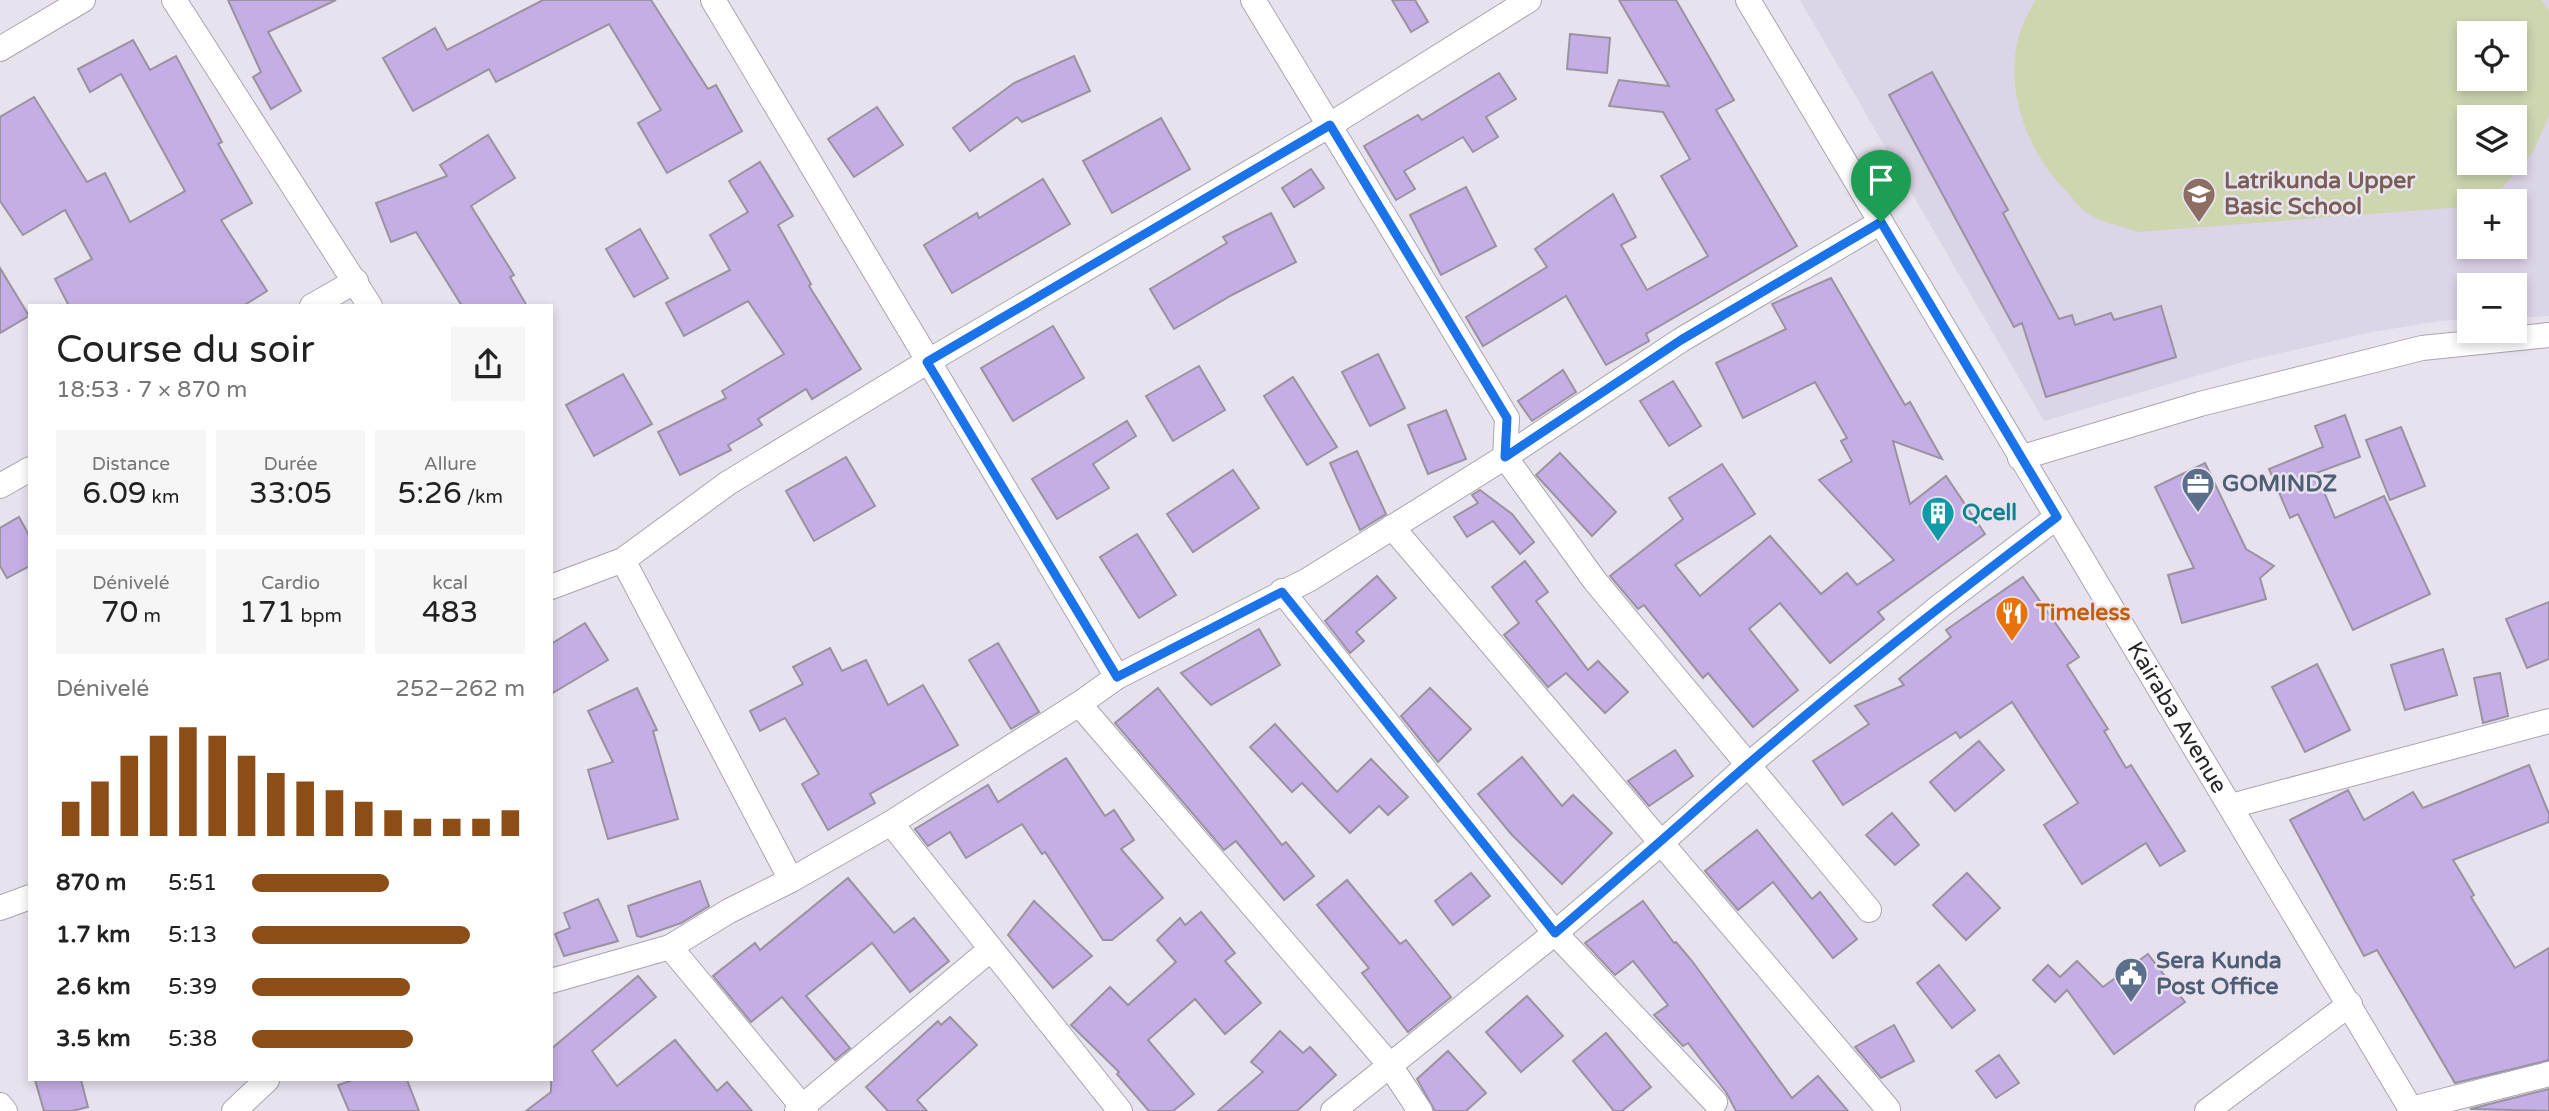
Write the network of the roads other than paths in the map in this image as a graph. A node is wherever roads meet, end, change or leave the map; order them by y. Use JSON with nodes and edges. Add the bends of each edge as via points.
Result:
{"nodes":[{"id":1,"x":83,"y":0,"type":"edge"},
{"id":2,"x":174,"y":0,"type":"edge"},
{"id":3,"x":713,"y":0,"type":"edge"},
{"id":4,"x":1253,"y":0,"type":"edge"},
{"id":5,"x":1529,"y":0,"type":"edge"},
{"id":6,"x":1748,"y":0,"type":"edge"},
{"id":7,"x":0,"y":49,"type":"edge"},
{"id":8,"x":1330,"y":125,"type":"junction"},
{"id":9,"x":1881,"y":222,"type":"junction"},
{"id":10,"x":356,"y":281,"type":"junction"},
{"id":11,"x":316,"y":304,"type":"edge"},
{"id":12,"x":369,"y":304,"type":"edge"},
{"id":13,"x":2549,"y":335,"type":"edge"},
{"id":14,"x":927,"y":362,"type":"junction"},
{"id":15,"x":1505,"y":457,"type":"junction"},
{"id":16,"x":2020,"y":458,"type":"junction"},
{"id":17,"x":28,"y":470,"type":"edge"},
{"id":18,"x":0,"y":486,"type":"edge"},
{"id":19,"x":2057,"y":517,"type":"junction"},
{"id":20,"x":1392,"y":527,"type":"junction"},
{"id":21,"x":623,"y":560,"type":"junction"},
{"id":22,"x":553,"y":586,"type":"edge"},
{"id":23,"x":1282,"y":592,"type":"junction"},
{"id":24,"x":1117,"y":677,"type":"junction"},
{"id":25,"x":1079,"y":704,"type":"junction"},
{"id":26,"x":2549,"y":721,"type":"edge"},
{"id":27,"x":1748,"y":765,"type":"junction"},
{"id":28,"x":2231,"y":806,"type":"junction"},
{"id":29,"x":891,"y":823,"type":"junction"},
{"id":30,"x":1661,"y":843,"type":"junction"},
{"id":31,"x":791,"y":880,"type":"junction"},
{"id":32,"x":28,"y":898,"type":"edge"},
{"id":33,"x":0,"y":908,"type":"edge"},
{"id":34,"x":1869,"y":910,"type":"dead end"},
{"id":35,"x":1555,"y":933,"type":"junction"},
{"id":36,"x":670,"y":947,"type":"junction"},
{"id":37,"x":991,"y":949,"type":"junction"},
{"id":38,"x":553,"y":980,"type":"edge"},
{"id":39,"x":2350,"y":1004,"type":"junction"},
{"id":40,"x":1389,"y":1065,"type":"junction"},
{"id":41,"x":2549,"y":1073,"type":"edge"},
{"id":42,"x":266,"y":1081,"type":"edge"},
{"id":43,"x":1715,"y":1102,"type":"dead end"},
{"id":44,"x":0,"y":1105,"type":"edge"},
{"id":45,"x":802,"y":1109,"type":"edge"},
{"id":46,"x":1888,"y":1109,"type":"edge"},
{"id":47,"x":2412,"y":1110,"type":"edge"},
{"id":48,"x":5,"y":1111,"type":"edge"},
{"id":49,"x":234,"y":1111,"type":"edge"},
{"id":50,"x":1119,"y":1111,"type":"edge"},
{"id":51,"x":1333,"y":1111,"type":"edge"},
{"id":52,"x":1420,"y":1111,"type":"edge"},
{"id":53,"x":2207,"y":1111,"type":"edge"}],
"edges":[{"from":1,"to":7,"type":"street"},
{"from":2,"to":10,"type":"street"},
{"from":3,"to":14,"type":"street"},
{"from":4,"to":8,"type":"street"},
{"from":5,"to":8,"type":"street"},
{"from":6,"to":9,"type":"street","name":"Kairaba Avenue"},
{"from":8,"to":14,"type":"street"},
{"from":8,"to":15,"type":"street","via":[[1507,418]]},
{"from":9,"to":15,"type":"street","via":[[1681,340]]},
{"from":9,"to":16,"type":"street","name":"Kairaba Avenue"},
{"from":10,"to":11,"type":"street"},
{"from":10,"to":12,"type":"street"},
{"from":13,"to":16,"type":"street","via":[[2422,348],[2200,404]]},
{"from":14,"to":21,"type":"street","via":[[728,483]]},
{"from":14,"to":24,"type":"street"},
{"from":15,"to":20,"type":"street"},
{"from":15,"to":27,"type":"street","via":[[1595,581]]},
{"from":16,"to":19,"type":"street","name":"Kairaba Avenue"},
{"from":17,"to":18,"type":"street"},
{"from":19,"to":27,"type":"street","via":[[1940,606]]},
{"from":19,"to":28,"type":"street","name":"Kairaba Avenue"},
{"from":20,"to":23,"type":"street"},
{"from":20,"to":30,"type":"street"},
{"from":21,"to":22,"type":"street"},
{"from":21,"to":31,"type":"street"},
{"from":23,"to":24,"type":"street"},
{"from":23,"to":35,"type":"street"},
{"from":24,"to":25,"type":"street"},
{"from":25,"to":29,"type":"street"},
{"from":25,"to":40,"type":"street"},
{"from":26,"to":28,"type":"street"},
{"from":27,"to":30,"type":"street"},
{"from":27,"to":34,"type":"street"},
{"from":28,"to":39,"type":"street","name":"Kairaba Avenue"},
{"from":29,"to":31,"type":"street"},
{"from":29,"to":37,"type":"street"},
{"from":30,"to":35,"type":"street"},
{"from":30,"to":46,"type":"street"},
{"from":31,"to":36,"type":"street"},
{"from":32,"to":33,"type":"street"},
{"from":35,"to":40,"type":"street"},
{"from":35,"to":43,"type":"street"},
{"from":36,"to":38,"type":"street"},
{"from":36,"to":45,"type":"street"},
{"from":37,"to":45,"type":"street"},
{"from":37,"to":50,"type":"street"},
{"from":39,"to":47,"type":"street","name":"Kairaba Avenue"},
{"from":39,"to":53,"type":"street"},
{"from":40,"to":51,"type":"street"},
{"from":40,"to":52,"type":"street"},
{"from":41,"to":47,"type":"street"},
{"from":42,"to":49,"type":"street"},
{"from":44,"to":48,"type":"street"}]}
